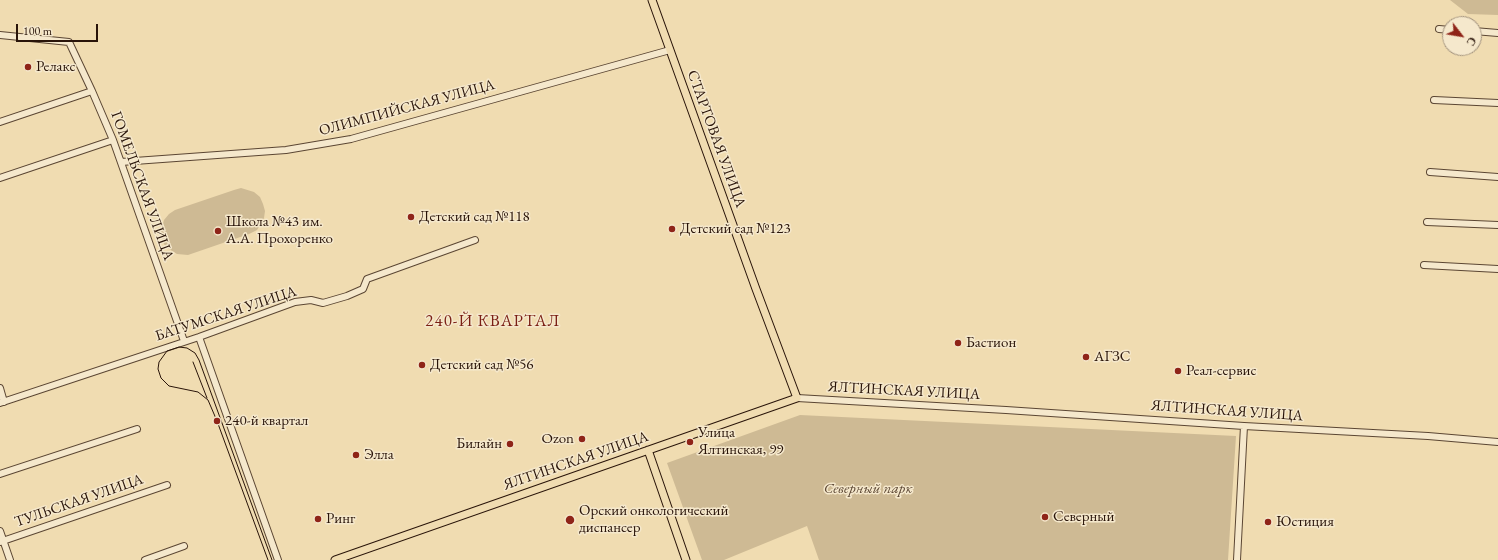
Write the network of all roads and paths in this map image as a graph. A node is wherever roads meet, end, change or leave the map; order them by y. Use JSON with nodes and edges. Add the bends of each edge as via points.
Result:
{"nodes":[{"id":1,"x":652,"y":0,"type":"edge"},
{"id":2,"x":1439,"y":29,"type":"dead end"},
{"id":3,"x":1442,"y":29,"type":"edge"},
{"id":4,"x":1482,"y":32,"type":"edge"},
{"id":5,"x":1498,"y":33,"type":"edge"},
{"id":6,"x":0,"y":35,"type":"edge"},
{"id":7,"x":670,"y":50,"type":"junction"},
{"id":8,"x":92,"y":90,"type":"junction"},
{"id":9,"x":1434,"y":100,"type":"dead end"},
{"id":10,"x":1498,"y":104,"type":"edge"},
{"id":11,"x":0,"y":122,"type":"edge"},
{"id":12,"x":113,"y":140,"type":"junction"},
{"id":13,"x":121,"y":162,"type":"junction"},
{"id":14,"x":1430,"y":172,"type":"dead end"},
{"id":15,"x":1498,"y":177,"type":"edge"},
{"id":16,"x":0,"y":178,"type":"edge"},
{"id":17,"x":1427,"y":222,"type":"dead end"},
{"id":18,"x":1498,"y":225,"type":"edge"},
{"id":19,"x":475,"y":240,"type":"dead end"},
{"id":20,"x":1424,"y":265,"type":"dead end"},
{"id":21,"x":1498,"y":269,"type":"edge"},
{"id":22,"x":199,"y":337,"type":"junction"},
{"id":23,"x":184,"y":341,"type":"junction"},
{"id":24,"x":0,"y":388,"type":"edge"},
{"id":25,"x":797,"y":398,"type":"junction"},
{"id":26,"x":2,"y":403,"type":"edge"},
{"id":27,"x":1244,"y":426,"type":"junction"},
{"id":28,"x":137,"y":429,"type":"dead end"},
{"id":29,"x":1498,"y":442,"type":"edge"},
{"id":30,"x":648,"y":450,"type":"junction"},
{"id":31,"x":0,"y":474,"type":"edge"},
{"id":32,"x":167,"y":485,"type":"dead end"},
{"id":33,"x":0,"y":531,"type":"edge"},
{"id":34,"x":2,"y":541,"type":"edge"},
{"id":35,"x":184,"y":546,"type":"dead end"},
{"id":36,"x":10,"y":560,"type":"edge"},
{"id":37,"x":145,"y":560,"type":"edge"},
{"id":38,"x":278,"y":560,"type":"edge"},
{"id":39,"x":335,"y":560,"type":"edge"},
{"id":40,"x":686,"y":560,"type":"edge"},
{"id":41,"x":1237,"y":560,"type":"edge"}],
"edges":[{"from":1,"to":7,"type":"main road","name":"СТАРТОВАЯ УЛИЦА"},
{"from":2,"to":3,"type":"street"},
{"from":4,"to":5,"type":"street"},
{"from":6,"to":8,"type":"street","name":"ГОМЕЛЬСКАЯ УЛИЦА","via":[[69,42]]},
{"from":7,"to":13,"type":"street","name":"ОЛИМПИЙСКАЯ УЛИЦА","via":[[351,139],[286,150]]},
{"from":7,"to":25,"type":"main road","name":"СТАРТОВАЯ УЛИЦА"},
{"from":8,"to":11,"type":"street"},
{"from":8,"to":12,"type":"street","name":"ГОМЕЛЬСКАЯ УЛИЦА"},
{"from":9,"to":10,"type":"street"},
{"from":12,"to":13,"type":"street","name":"ГОМЕЛЬСКАЯ УЛИЦА"},
{"from":12,"to":16,"type":"street"},
{"from":13,"to":23,"type":"street","name":"ГОМЕЛЬСКАЯ УЛИЦА"},
{"from":14,"to":15,"type":"street"},
{"from":17,"to":18,"type":"street"},
{"from":19,"to":22,"type":"street","name":"БАТУМСКАЯ УЛИЦА","via":[[367,278],[363,289],[346,296],[323,303],[311,300],[295,302]]},
{"from":20,"to":21,"type":"street"},
{"from":22,"to":23,"type":"street","name":"БАТУМСКАЯ УЛИЦА"},
{"from":22,"to":38,"type":"street"},
{"from":23,"to":26,"type":"street","name":"БАТУМСКАЯ УЛИЦА"},
{"from":24,"to":26,"type":"street"},
{"from":25,"to":27,"type":"street","name":"ЯЛТИНСКАЯ УЛИЦА"},
{"from":25,"to":30,"type":"main road","name":"ЯЛТИНСКАЯ УЛИЦА"},
{"from":27,"to":29,"type":"street","name":"ЯЛТИНСКАЯ УЛИЦА"},
{"from":27,"to":41,"type":"street"},
{"from":28,"to":31,"type":"street"},
{"from":30,"to":39,"type":"main road","name":"ЯЛТИНСКАЯ УЛИЦА"},
{"from":30,"to":40,"type":"main road"},
{"from":32,"to":34,"type":"street","name":"ТУЛЬСКАЯ УЛИЦА"},
{"from":33,"to":34,"type":"street"},
{"from":34,"to":36,"type":"street"},
{"from":35,"to":37,"type":"street"}]}
